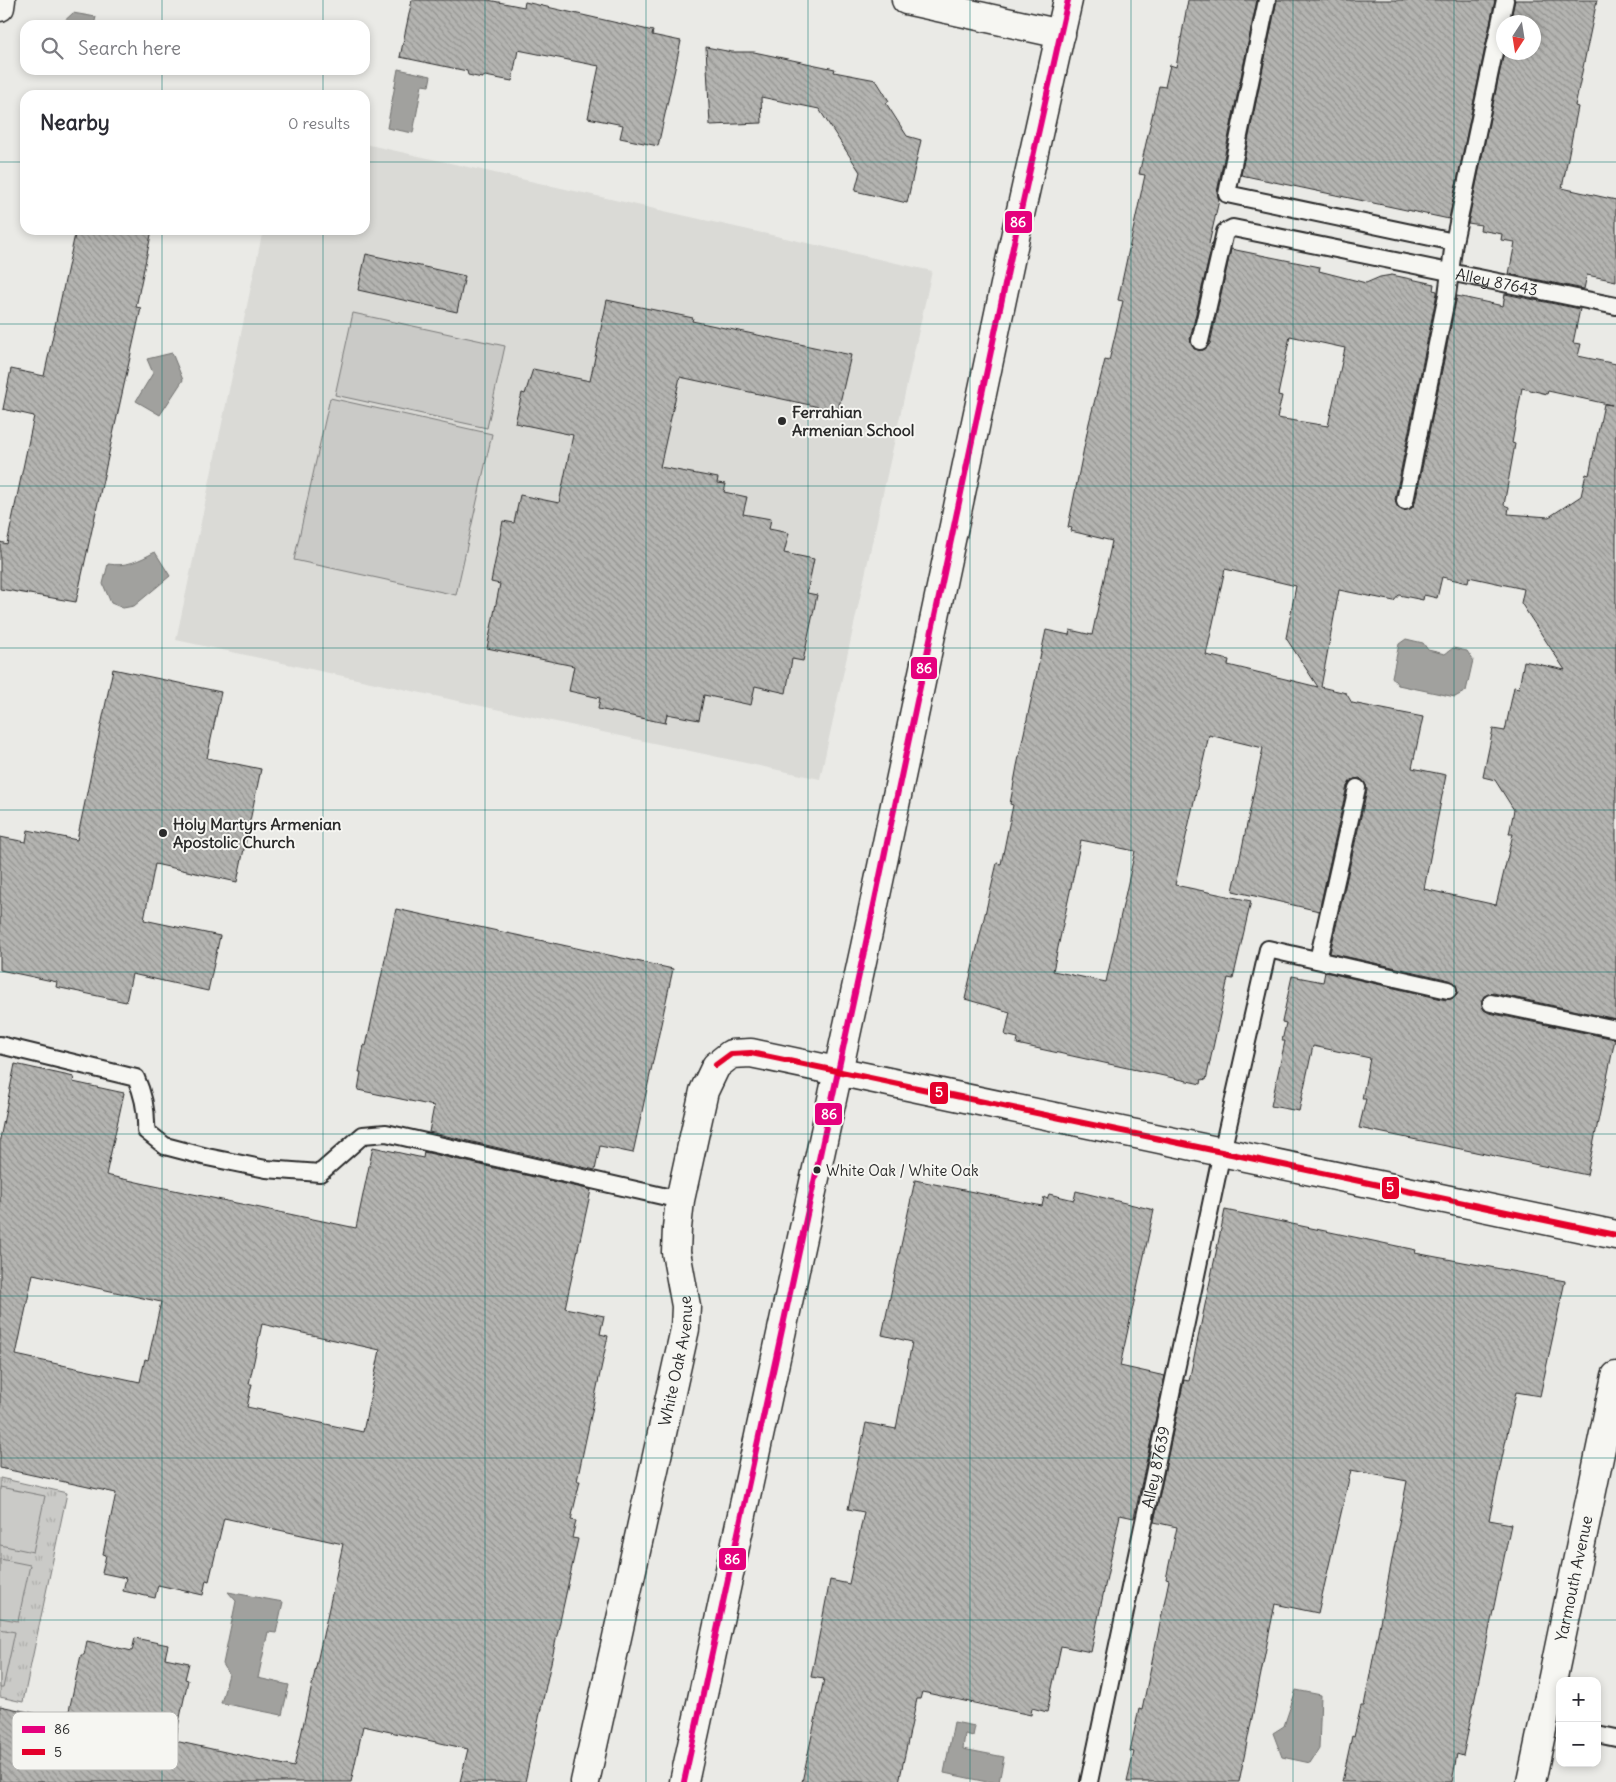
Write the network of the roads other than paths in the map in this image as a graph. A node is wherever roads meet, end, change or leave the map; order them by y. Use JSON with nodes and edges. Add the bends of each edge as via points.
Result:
{"nodes":[{"id":1,"x":2,"y":0,"type":"edge"},
{"id":2,"x":906,"y":0,"type":"edge"},
{"id":3,"x":1068,"y":0,"type":"edge"},
{"id":4,"x":1267,"y":0,"type":"edge"},
{"id":5,"x":1505,"y":0,"type":"edge"},
{"id":6,"x":0,"y":7,"type":"edge"},
{"id":7,"x":1061,"y":34,"type":"junction"},
{"id":8,"x":1454,"y":242,"type":"junction"},
{"id":9,"x":1450,"y":272,"type":"junction"},
{"id":10,"x":1616,"y":306,"type":"edge"},
{"id":11,"x":1200,"y":342,"type":"dead end"},
{"id":12,"x":1405,"y":501,"type":"dead end"},
{"id":13,"x":1357,"y":788,"type":"dead end"},
{"id":14,"x":1318,"y":960,"type":"junction"},
{"id":15,"x":1448,"y":990,"type":"dead end"},
{"id":16,"x":1491,"y":1003,"type":"dead end"},
{"id":17,"x":1616,"y":1029,"type":"edge"},
{"id":18,"x":0,"y":1045,"type":"edge"},
{"id":19,"x":838,"y":1071,"type":"junction"},
{"id":20,"x":1222,"y":1152,"type":"junction"},
{"id":21,"x":680,"y":1200,"type":"junction"},
{"id":22,"x":1616,"y":1235,"type":"edge"},
{"id":23,"x":1616,"y":1376,"type":"edge"},
{"id":24,"x":1613,"y":1408,"type":"edge"},
{"id":25,"x":1552,"y":1724,"type":"edge"},
{"id":26,"x":1601,"y":1735,"type":"edge"},
{"id":27,"x":1616,"y":1738,"type":"edge"},
{"id":28,"x":585,"y":1782,"type":"edge"},
{"id":29,"x":684,"y":1782,"type":"edge"},
{"id":30,"x":1089,"y":1782,"type":"edge"},
{"id":31,"x":1531,"y":1782,"type":"edge"}],
"edges":[{"from":1,"to":6,"type":"street"},
{"from":2,"to":7,"type":"street"},
{"from":3,"to":7,"type":"street"},
{"from":4,"to":8,"type":"lane","via":[[1227,194]]},
{"from":5,"to":8,"type":"lane"},
{"from":7,"to":19,"type":"street","via":[[1012,247]]},
{"from":8,"to":9,"type":"lane"},
{"from":9,"to":10,"type":"lane","name":"Alley 87643"},
{"from":9,"to":11,"type":"lane","name":"Alley 87643","via":[[1233,228],[1224,232]]},
{"from":9,"to":12,"type":"lane"},
{"from":13,"to":14,"type":"lane"},
{"from":14,"to":15,"type":"lane"},
{"from":14,"to":20,"type":"lane","name":"Alley 87639","via":[[1268,949]]},
{"from":16,"to":17,"type":"lane"},
{"from":18,"to":21,"type":"lane","via":[[136,1078],[143,1094],[146,1130],[165,1146],[207,1157],[266,1169],[320,1173],[364,1135],[386,1133]]},
{"from":19,"to":20,"type":"street","name":"White Oak Avenue"},
{"from":19,"to":21,"type":"street","name":"White Oak Avenue","via":[[750,1053],[731,1054],[716,1066],[704,1091]]},
{"from":19,"to":29,"type":"street"},
{"from":20,"to":22,"type":"street","name":"White Oak Avenue"},
{"from":20,"to":30,"type":"lane","name":"Alley 87639"},
{"from":21,"to":28,"type":"street","name":"White Oak Avenue","via":[[676,1252],[686,1306],[685,1328]]},
{"from":23,"to":24,"type":"street","name":"Yarmouth Avenue"},
{"from":24,"to":25,"type":"street","name":"Yarmouth Avenue"},
{"from":25,"to":31,"type":"street","name":"Yarmouth Avenue"},
{"from":26,"to":27,"type":"lane"}]}
